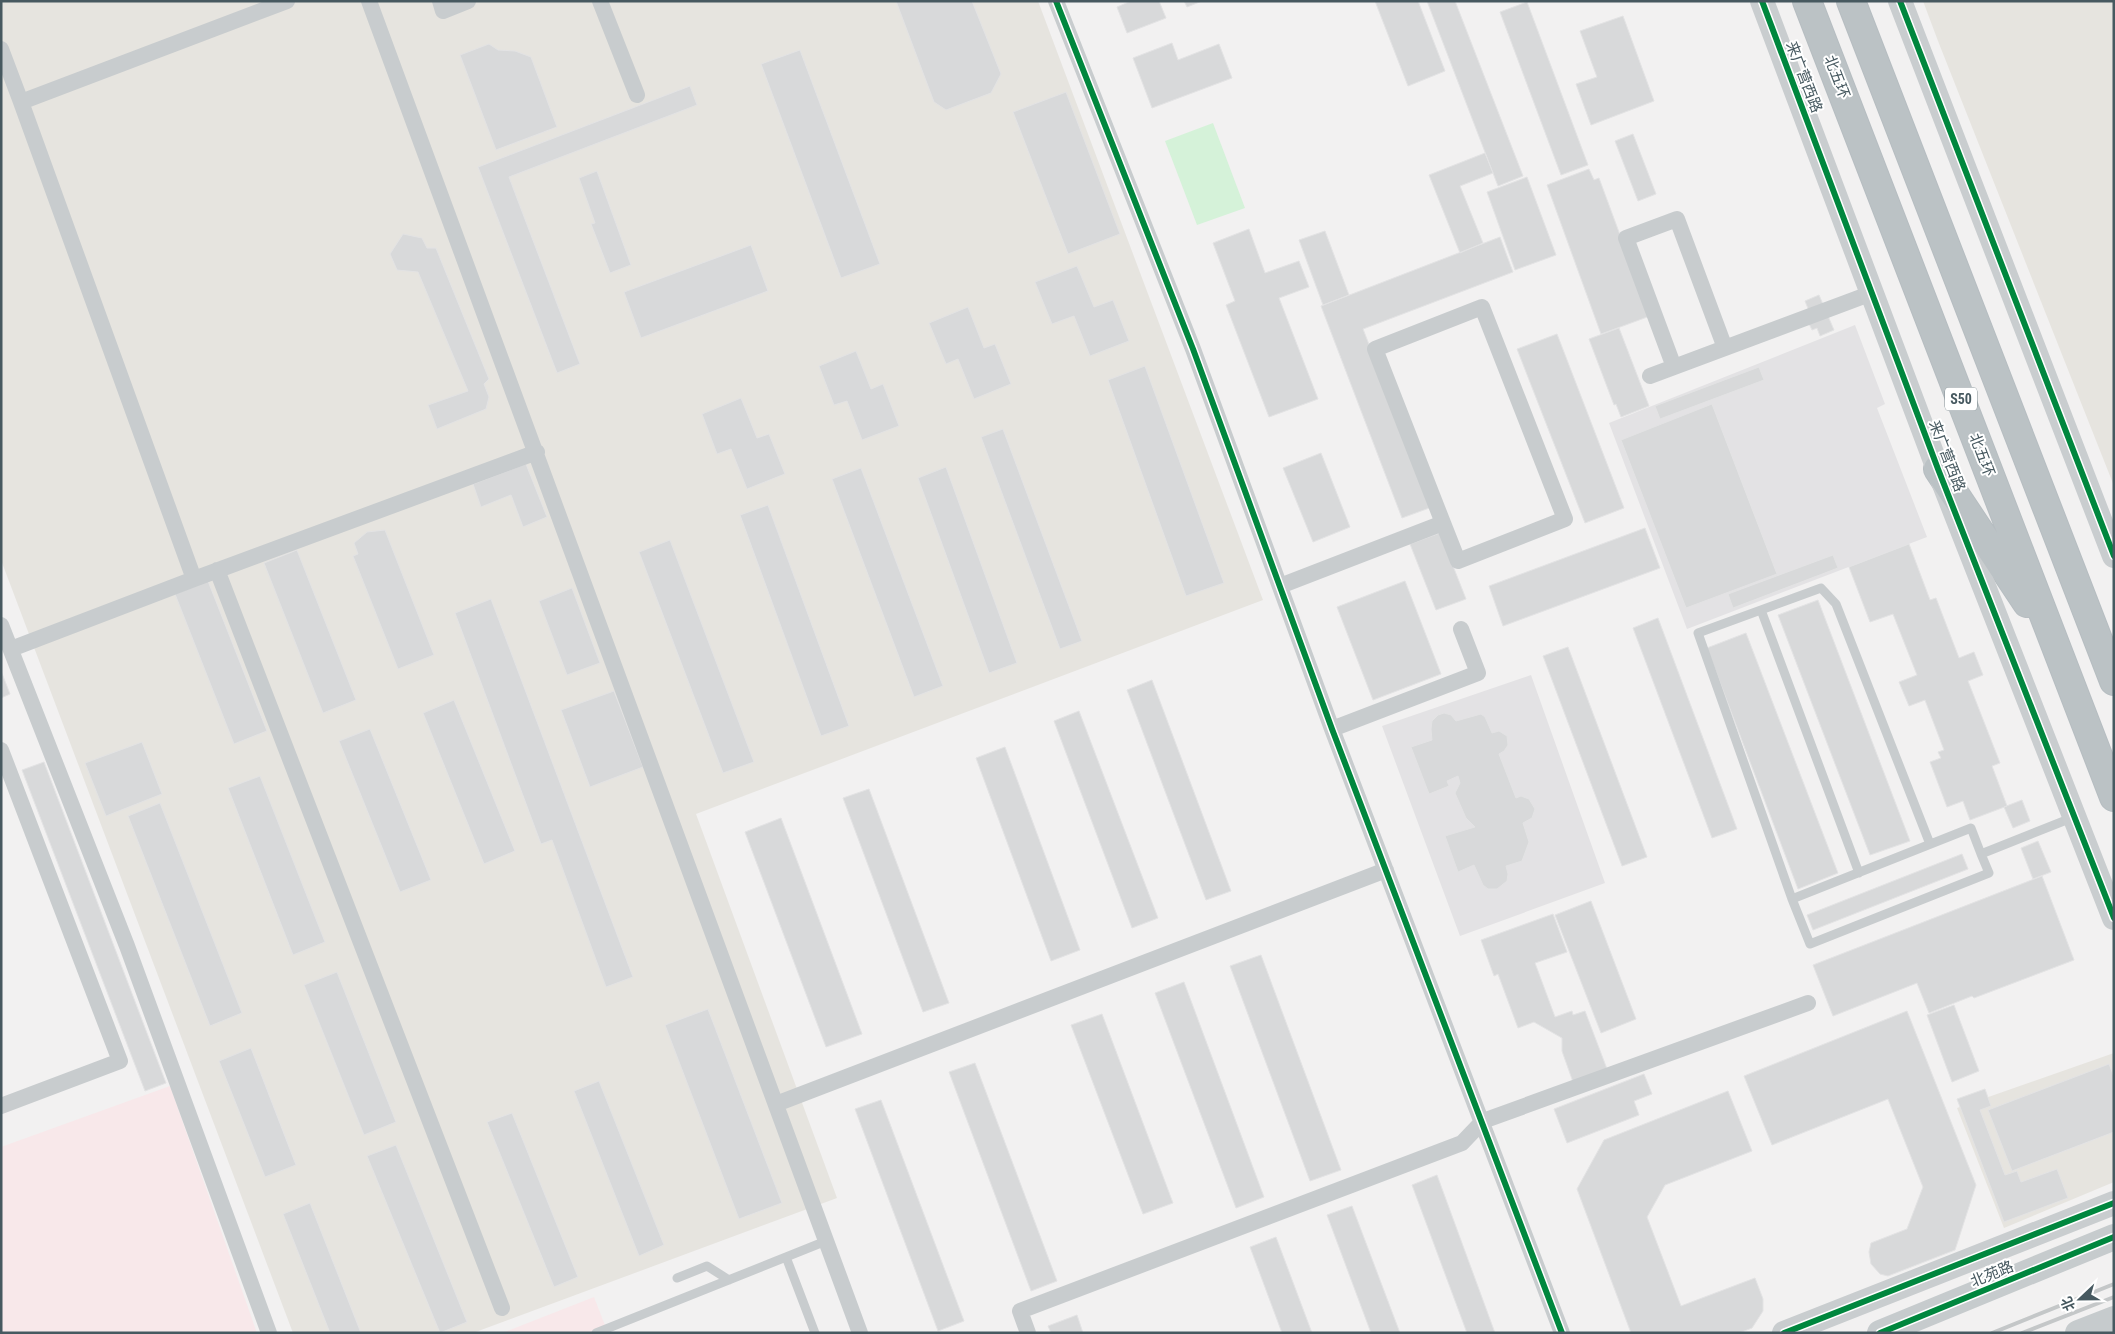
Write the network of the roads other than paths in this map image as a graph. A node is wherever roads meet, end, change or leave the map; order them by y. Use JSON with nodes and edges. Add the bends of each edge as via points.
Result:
{"nodes":[{"id":1,"x":287,"y":1,"type":"edge"},
{"id":2,"x":369,"y":1,"type":"edge"},
{"id":3,"x":440,"y":1,"type":"edge"},
{"id":4,"x":468,"y":1,"type":"edge"},
{"id":5,"x":600,"y":1,"type":"edge"},
{"id":6,"x":1056,"y":1,"type":"edge"},
{"id":7,"x":1762,"y":1,"type":"edge"},
{"id":8,"x":1807,"y":1,"type":"edge"},
{"id":9,"x":1851,"y":1,"type":"edge"},
{"id":10,"x":1900,"y":1,"type":"edge"},
{"id":11,"x":1,"y":49,"type":"edge"},
{"id":12,"x":637,"y":95,"type":"dead end"},
{"id":13,"x":21,"y":102,"type":"junction"},
{"id":14,"x":1872,"y":293,"type":"junction"},
{"id":15,"x":1725,"y":348,"type":"junction"},
{"id":16,"x":1674,"y":367,"type":"junction"},
{"id":17,"x":1650,"y":376,"type":"dead end"},
{"id":18,"x":537,"y":452,"type":"junction"},
{"id":19,"x":1938,"y":469,"type":"junction"},
{"id":20,"x":1443,"y":523,"type":"junction"},
{"id":21,"x":2114,"y":556,"type":"edge"},
{"id":22,"x":217,"y":570,"type":"junction"},
{"id":23,"x":194,"y":579,"type":"junction"},
{"id":24,"x":1280,"y":586,"type":"junction"},
{"id":25,"x":1761,"y":610,"type":"junction"},
{"id":26,"x":1,"y":626,"type":"edge"},
{"id":27,"x":1461,"y":629,"type":"dead end"},
{"id":28,"x":2056,"y":646,"type":"junction"},
{"id":29,"x":11,"y":649,"type":"junction"},
{"id":30,"x":2114,"y":681,"type":"edge"},
{"id":31,"x":1332,"y":729,"type":"junction"},
{"id":32,"x":1,"y":750,"type":"edge"},
{"id":33,"x":2114,"y":797,"type":"edge"},
{"id":34,"x":2074,"y":817,"type":"junction"},
{"id":35,"x":1930,"y":844,"type":"junction"},
{"id":36,"x":1981,"y":854,"type":"junction"},
{"id":37,"x":1386,"y":870,"type":"junction"},
{"id":38,"x":1859,"y":873,"type":"junction"},
{"id":39,"x":1792,"y":899,"type":"junction"},
{"id":40,"x":2114,"y":918,"type":"edge"},
{"id":41,"x":1808,"y":1004,"type":"dead end"},
{"id":42,"x":776,"y":1104,"type":"junction"},
{"id":43,"x":1,"y":1106,"type":"edge"},
{"id":44,"x":1483,"y":1121,"type":"junction"},
{"id":45,"x":2114,"y":1203,"type":"edge"},
{"id":46,"x":2114,"y":1237,"type":"edge"},
{"id":47,"x":826,"y":1241,"type":"junction"},
{"id":48,"x":786,"y":1257,"type":"junction"},
{"id":49,"x":677,"y":1278,"type":"dead end"},
{"id":50,"x":729,"y":1280,"type":"junction"},
{"id":51,"x":502,"y":1308,"type":"dead end"},
{"id":52,"x":2114,"y":1319,"type":"edge"},
{"id":53,"x":269,"y":1333,"type":"edge"},
{"id":54,"x":596,"y":1333,"type":"edge"},
{"id":55,"x":815,"y":1333,"type":"edge"},
{"id":56,"x":860,"y":1333,"type":"edge"},
{"id":57,"x":1028,"y":1333,"type":"edge"},
{"id":58,"x":1562,"y":1333,"type":"edge"},
{"id":59,"x":1784,"y":1333,"type":"edge"},
{"id":60,"x":1880,"y":1333,"type":"edge"},
{"id":61,"x":2078,"y":1333,"type":"edge"}],
"edges":[{"from":1,"to":13,"type":"street"},
{"from":2,"to":18,"type":"street"},
{"from":3,"to":4,"type":"street","via":[[443,11]]},
{"from":5,"to":12,"type":"street"},
{"from":6,"to":24,"type":"street","via":[[1193,349]]},
{"from":7,"to":14,"type":"street","name":"来广营西路"},
{"from":8,"to":28,"type":"highway","name":"北五环","number":"S50"},
{"from":9,"to":30,"type":"highway","number":"S50"},
{"from":10,"to":21,"type":"street"},
{"from":11,"to":13,"type":"street"},
{"from":13,"to":23,"type":"street"},
{"from":14,"to":15,"type":"street"},
{"from":14,"to":19,"type":"street","name":"来广营西路"},
{"from":15,"to":16,"type":"street"},
{"from":15,"to":16,"type":"street","via":[[1677,219],[1626,238]]},
{"from":16,"to":17,"type":"street"},
{"from":18,"to":22,"type":"street"},
{"from":18,"to":42,"type":"street"},
{"from":19,"to":28,"type":"highway"},
{"from":19,"to":34,"type":"street","name":"来广营西路"},
{"from":20,"to":20,"type":"street","via":[[1458,561],[1565,519],[1482,307],[1375,349]]},
{"from":20,"to":24,"type":"street"},
{"from":22,"to":23,"type":"street"},
{"from":22,"to":51,"type":"street"},
{"from":23,"to":29,"type":"street"},
{"from":24,"to":31,"type":"street"},
{"from":25,"to":35,"type":"lane","via":[[1821,588],[1836,604]]},
{"from":25,"to":38,"type":"lane"},
{"from":25,"to":39,"type":"lane","via":[[1698,634]]},
{"from":26,"to":29,"type":"street"},
{"from":27,"to":31,"type":"street","via":[[1478,673]]},
{"from":28,"to":33,"type":"highway","name":"北五环","number":"S50"},
{"from":29,"to":53,"type":"street","via":[[127,946]]},
{"from":31,"to":37,"type":"street"},
{"from":32,"to":43,"type":"street","via":[[120,1061]]},
{"from":34,"to":36,"type":"lane"},
{"from":34,"to":40,"type":"street","name":"来广营西路"},
{"from":35,"to":36,"type":"lane","via":[[1971,828]]},
{"from":35,"to":38,"type":"lane"},
{"from":36,"to":39,"type":"lane","via":[[1989,873],[1810,944]]},
{"from":37,"to":42,"type":"street"},
{"from":37,"to":44,"type":"street"},
{"from":38,"to":39,"type":"lane"},
{"from":41,"to":44,"type":"street"},
{"from":42,"to":47,"type":"street"},
{"from":44,"to":57,"type":"street","via":[[1462,1143],[1020,1311]]},
{"from":44,"to":58,"type":"street"},
{"from":45,"to":59,"type":"street"},
{"from":46,"to":60,"type":"main road","name":"北苑路"},
{"from":47,"to":48,"type":"lane"},
{"from":47,"to":56,"type":"street"},
{"from":48,"to":50,"type":"lane"},
{"from":48,"to":55,"type":"lane"},
{"from":49,"to":50,"type":"lane","via":[[707,1266]]},
{"from":50,"to":54,"type":"lane"},
{"from":52,"to":61,"type":"main road"}]}
